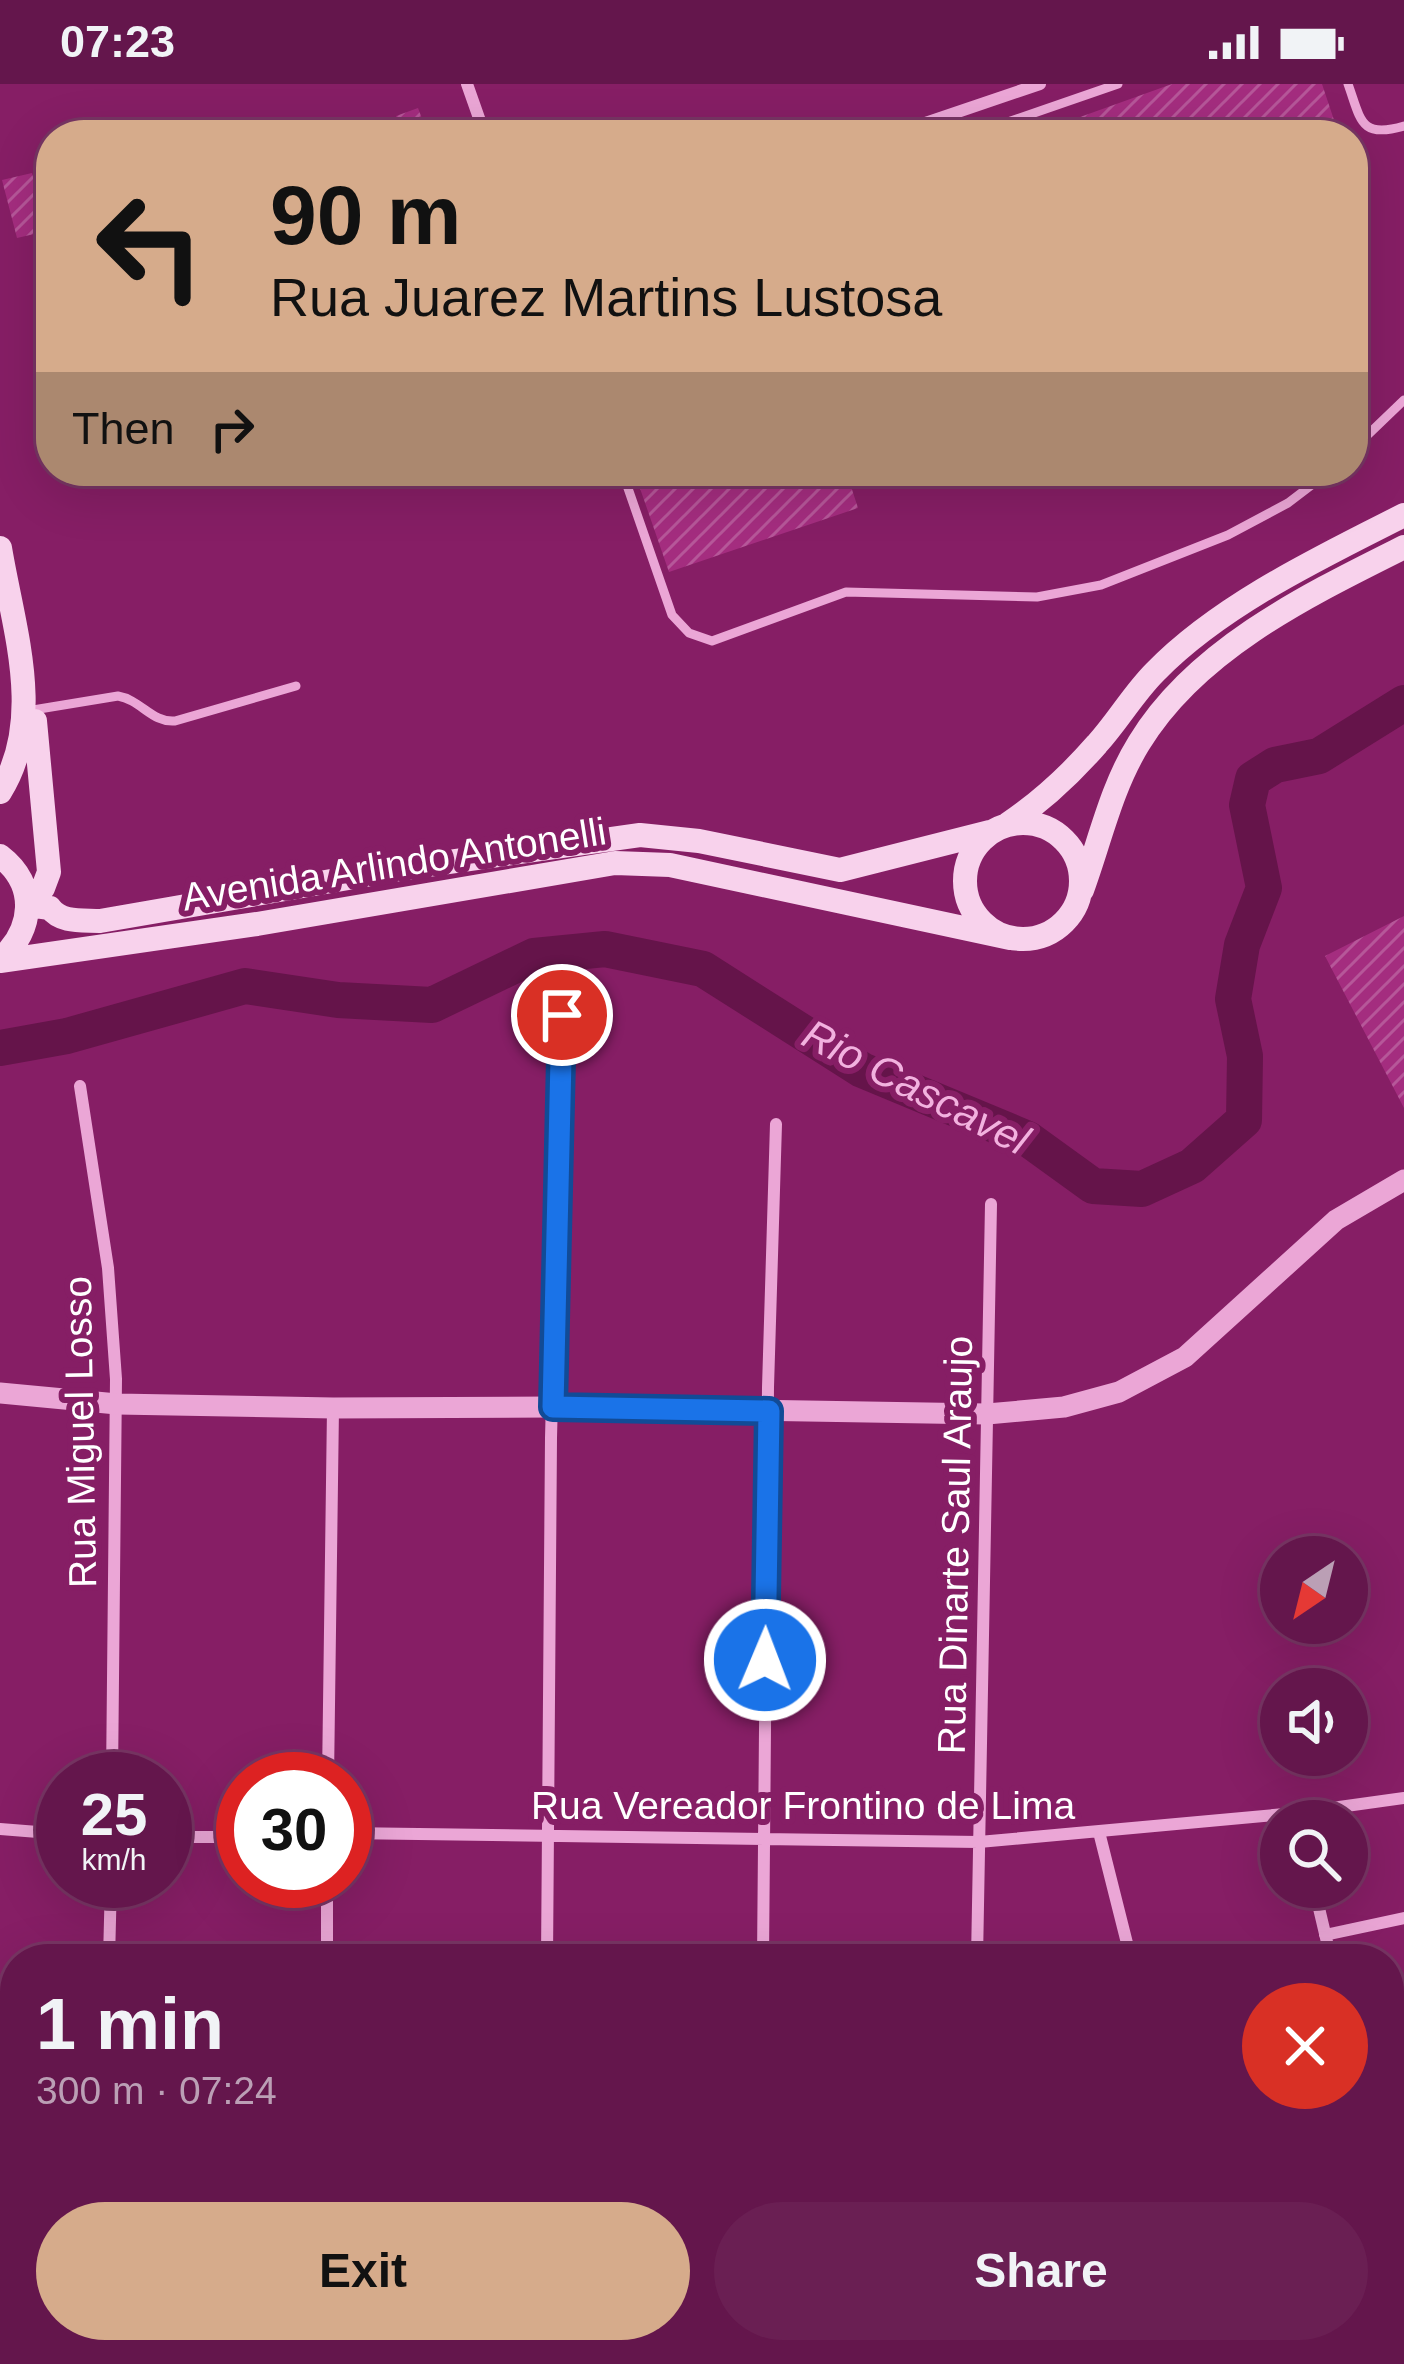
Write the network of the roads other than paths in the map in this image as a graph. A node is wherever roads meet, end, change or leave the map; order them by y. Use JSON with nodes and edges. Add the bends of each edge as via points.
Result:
{"nodes":[{"id":1,"x":467,"y":84,"type":"edge"},
{"id":2,"x":1040,"y":84,"type":"edge"},
{"id":3,"x":1118,"y":84,"type":"edge"},
{"id":4,"x":1348,"y":84,"type":"edge"},
{"id":5,"x":1004,"y":90,"type":"edge"},
{"id":6,"x":480,"y":120,"type":"edge"},
{"id":7,"x":928,"y":120,"type":"edge"},
{"id":8,"x":1014,"y":120,"type":"edge"},
{"id":9,"x":1361,"y":120,"type":"edge"},
{"id":10,"x":1404,"y":126,"type":"edge"},
{"id":11,"x":1368,"y":128,"type":"edge"},
{"id":12,"x":1404,"y":400,"type":"edge"},
{"id":13,"x":1368,"y":435,"type":"edge"},
{"id":14,"x":627,"y":486,"type":"edge"},
{"id":15,"x":1310,"y":486,"type":"edge"},
{"id":16,"x":1404,"y":515,"type":"edge"},
{"id":17,"x":0,"y":548,"type":"edge"},
{"id":18,"x":1404,"y":548,"type":"edge"},
{"id":19,"x":296,"y":686,"type":"dead end"},
{"id":20,"x":29,"y":703,"type":"junction"},
{"id":21,"x":0,"y":792,"type":"edge"},
{"id":22,"x":999,"y":828,"type":"junction"},
{"id":23,"x":0,"y":856,"type":"edge"},
{"id":24,"x":1082,"y":890,"type":"junction"},
{"id":25,"x":28,"y":905,"type":"junction"},
{"id":26,"x":1010,"y":938,"type":"junction"},
{"id":27,"x":0,"y":960,"type":"edge"},
{"id":28,"x":562,"y":1015,"type":"dead end"},
{"id":29,"x":80,"y":1086,"type":"dead end"},
{"id":30,"x":776,"y":1124,"type":"dead end"},
{"id":31,"x":1404,"y":1180,"type":"edge"},
{"id":32,"x":992,"y":1204,"type":"dead end"},
{"id":33,"x":0,"y":1394,"type":"edge"},
{"id":34,"x":117,"y":1404,"type":"junction"},
{"id":35,"x":553,"y":1407,"type":"junction"},
{"id":36,"x":333,"y":1408,"type":"junction"},
{"id":37,"x":769,"y":1411,"type":"junction"},
{"id":38,"x":988,"y":1414,"type":"junction"},
{"id":39,"x":112,"y":1752,"type":"edge"},
{"id":40,"x":328,"y":1752,"type":"edge"},
{"id":41,"x":1404,"y":1798,"type":"edge"},
{"id":42,"x":1368,"y":1804,"type":"edge"},
{"id":43,"x":1260,"y":1820,"type":"edge"},
{"id":44,"x":0,"y":1829,"type":"edge"},
{"id":45,"x":36,"y":1832,"type":"edge"},
{"id":46,"x":1100,"y":1832,"type":"junction"},
{"id":47,"x":372,"y":1834,"type":"edge"},
{"id":48,"x":548,"y":1837,"type":"junction"},
{"id":49,"x":763,"y":1837,"type":"junction"},
{"id":50,"x":979,"y":1841,"type":"junction"},
{"id":51,"x":110,"y":1908,"type":"edge"},
{"id":52,"x":327,"y":1908,"type":"edge"},
{"id":53,"x":1319,"y":1908,"type":"edge"},
{"id":54,"x":1404,"y":1918,"type":"edge"},
{"id":55,"x":1325,"y":1935,"type":"junction"},
{"id":56,"x":109,"y":1944,"type":"edge"},
{"id":57,"x":327,"y":1944,"type":"edge"},
{"id":58,"x":547,"y":1944,"type":"edge"},
{"id":59,"x":763,"y":1944,"type":"edge"},
{"id":60,"x":976,"y":1944,"type":"edge"},
{"id":61,"x":1127,"y":1944,"type":"edge"},
{"id":62,"x":1327,"y":1944,"type":"edge"}],
"edges":[{"from":1,"to":6,"type":"street"},
{"from":2,"to":5,"type":"street"},
{"from":3,"to":8,"type":"lane"},
{"from":4,"to":9,"type":"lane"},
{"from":5,"to":7,"type":"street"},
{"from":10,"to":11,"type":"lane"},
{"from":12,"to":13,"type":"lane"},
{"from":14,"to":15,"type":"lane","via":[[672,614],[689,633],[712,641],[846,592],[1036,597],[1101,585],[1228,535]]},
{"from":16,"to":22,"type":"main road","name":"Avenida Arlindo Antonelli","via":[[1222,618],[1155,671],[1043,800]]},
{"from":17,"to":20,"type":"main road"},
{"from":18,"to":24,"type":"main road","name":"Avenida Arlindo Antonelli","via":[[1239,640],[1174,695],[1118,784]]},
{"from":19,"to":20,"type":"lane","via":[[176,721],[156,719],[118,696]]},
{"from":20,"to":21,"type":"main road","via":[[13,772]]},
{"from":20,"to":25,"type":"main road","via":[[50,872]]},
{"from":22,"to":24,"type":"main road","name":"Avenida Arlindo Antonelli","via":[[1028,822],[1063,837],[1082,871]]},
{"from":22,"to":25,"type":"main road","name":"Avenida Arlindo Antonelli","via":[[840,871],[640,835],[100,921]]},
{"from":22,"to":26,"type":"main road","name":"Avenida Arlindo Antonelli","via":[[976,845],[964,881],[977,918]]},
{"from":23,"to":25,"type":"main road","via":[[24,884]]},
{"from":24,"to":26,"type":"main road","name":"Avenida Arlindo Antonelli","via":[[1076,909],[1048,935]]},
{"from":25,"to":27,"type":"main road","via":[[26,927]]},
{"from":26,"to":27,"type":"main road","name":"Avenida Arlindo Antonelli","via":[[670,865],[616,863]]},
{"from":28,"to":35,"type":"street"},
{"from":29,"to":34,"type":"street","name":"Rua Miguel Losso","via":[[108,1268]]},
{"from":30,"to":37,"type":"street"},
{"from":31,"to":38,"type":"street","via":[[1336,1220],[1185,1357],[1119,1392]]},
{"from":32,"to":38,"type":"street","name":"Rua Dinarte Saul Araujo"},
{"from":33,"to":34,"type":"street"},
{"from":34,"to":36,"type":"street"},
{"from":34,"to":39,"type":"street","name":"Rua Miguel Losso"},
{"from":35,"to":36,"type":"street"},
{"from":35,"to":37,"type":"street"},
{"from":35,"to":48,"type":"street"},
{"from":36,"to":40,"type":"street"},
{"from":37,"to":38,"type":"street"},
{"from":37,"to":49,"type":"street"},
{"from":38,"to":50,"type":"street","name":"Rua Dinarte Saul Araujo"},
{"from":41,"to":42,"type":"street","name":"Rua Vereador Frontino de Lima"},
{"from":43,"to":46,"type":"street","name":"Rua Vereador Frontino de Lima"},
{"from":44,"to":45,"type":"street"},
{"from":46,"to":50,"type":"street","name":"Rua Vereador Frontino de Lima"},
{"from":46,"to":61,"type":"street"},
{"from":47,"to":48,"type":"street","name":"Rua Vereador Frontino de Lima"},
{"from":48,"to":49,"type":"street","name":"Rua Vereador Frontino de Lima"},
{"from":48,"to":58,"type":"street"},
{"from":49,"to":50,"type":"street","name":"Rua Vereador Frontino de Lima"},
{"from":49,"to":59,"type":"street"},
{"from":50,"to":60,"type":"street","name":"Rua Dinarte Saul Araujo"},
{"from":51,"to":56,"type":"street"},
{"from":52,"to":57,"type":"street"},
{"from":53,"to":55,"type":"street"},
{"from":54,"to":55,"type":"street"},
{"from":55,"to":62,"type":"street"}]}
